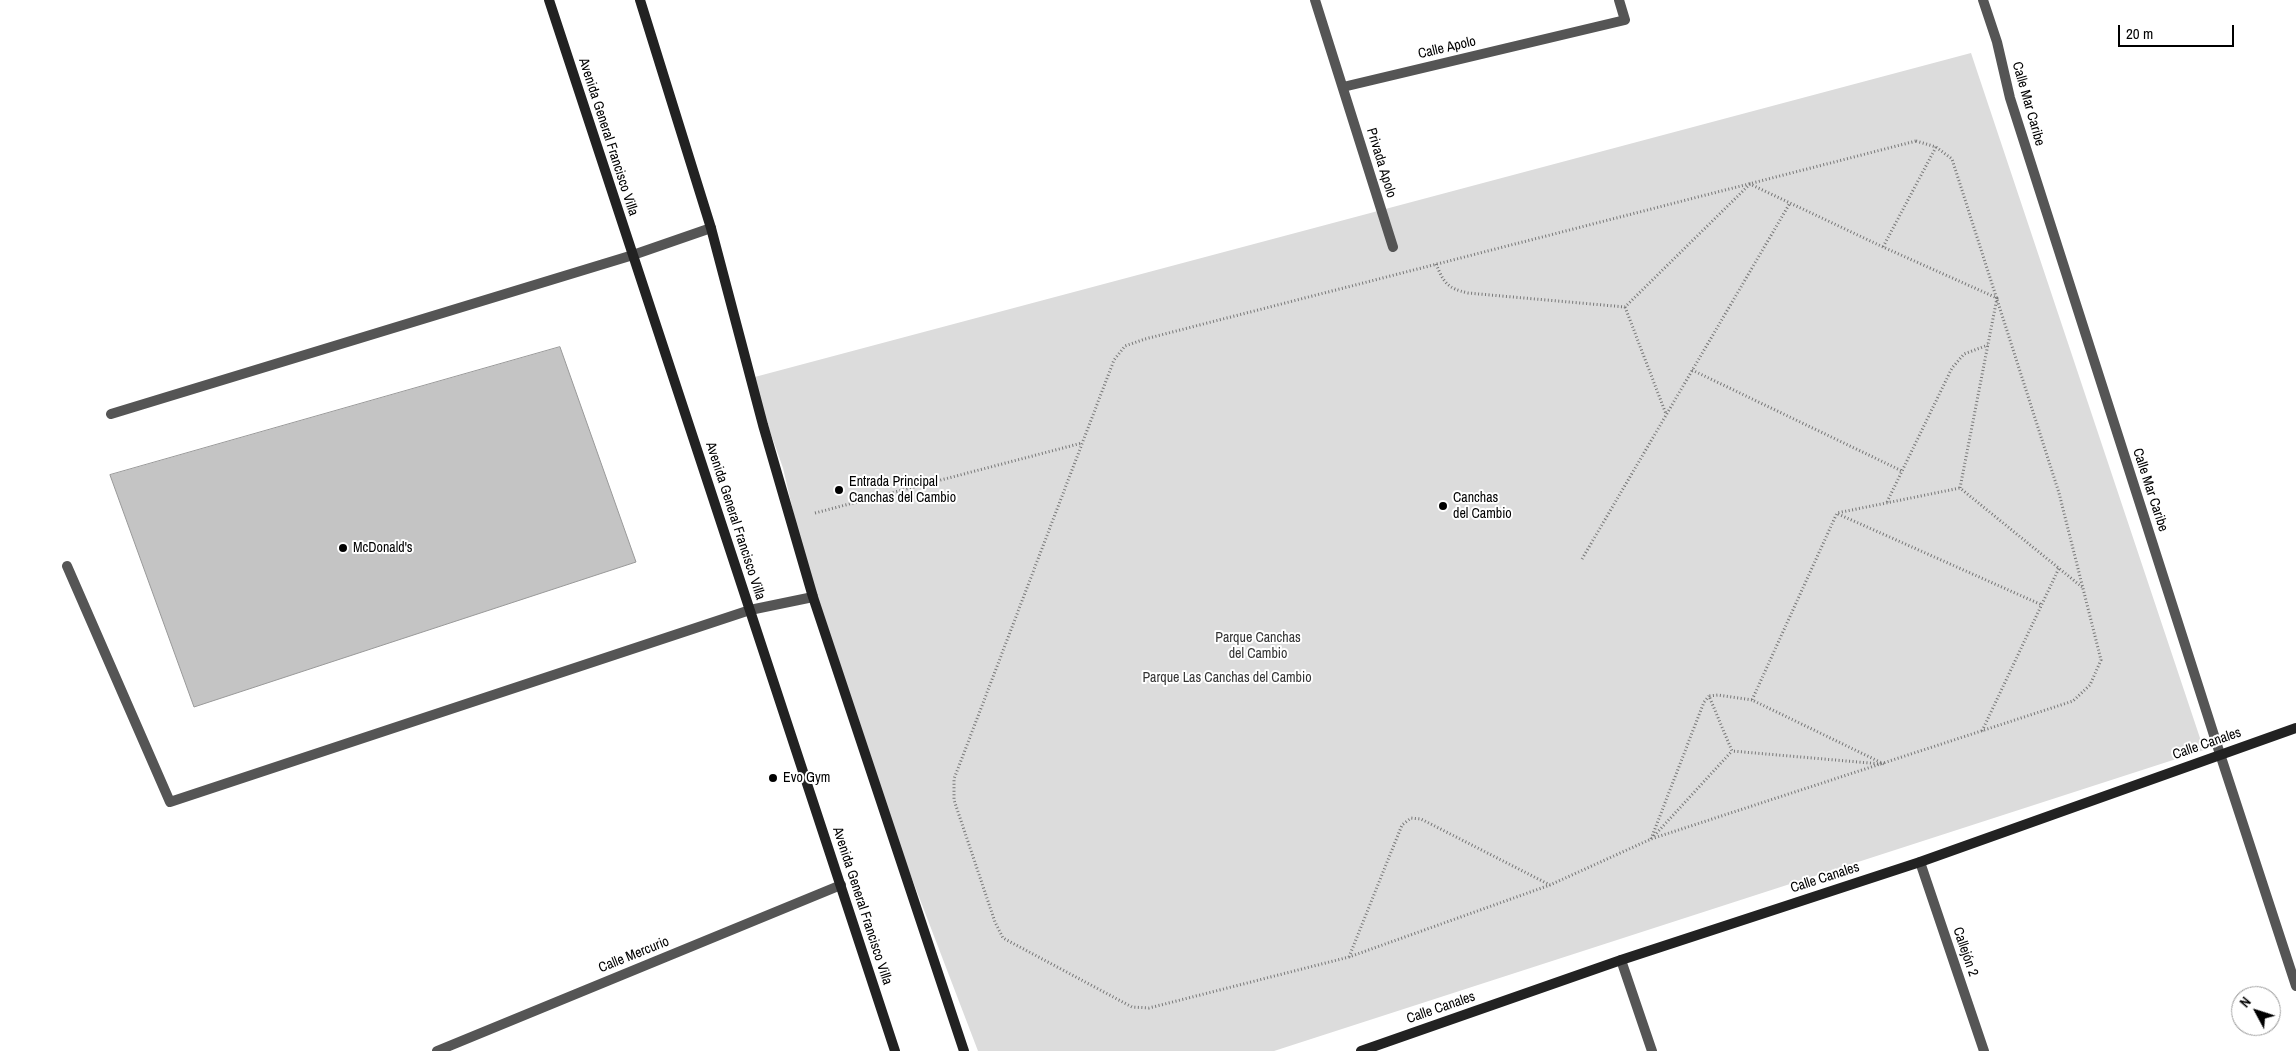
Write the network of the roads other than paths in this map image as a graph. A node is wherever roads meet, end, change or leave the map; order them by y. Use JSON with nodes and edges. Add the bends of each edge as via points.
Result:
{"nodes":[{"id":1,"x":549,"y":0,"type":"edge"},
{"id":2,"x":640,"y":0,"type":"edge"},
{"id":3,"x":1315,"y":0,"type":"edge"},
{"id":4,"x":1619,"y":0,"type":"edge"},
{"id":5,"x":1983,"y":0,"type":"edge"},
{"id":6,"x":1343,"y":87,"type":"junction"},
{"id":7,"x":711,"y":228,"type":"junction"},
{"id":8,"x":1393,"y":247,"type":"dead end"},
{"id":9,"x":633,"y":255,"type":"junction"},
{"id":10,"x":111,"y":414,"type":"dead end"},
{"id":11,"x":67,"y":566,"type":"dead end"},
{"id":12,"x":813,"y":597,"type":"junction"},
{"id":13,"x":750,"y":610,"type":"junction"},
{"id":14,"x":2296,"y":728,"type":"edge"},
{"id":15,"x":2220,"y":754,"type":"junction"},
{"id":16,"x":1920,"y":862,"type":"junction"},
{"id":17,"x":841,"y":885,"type":"junction"},
{"id":18,"x":1620,"y":960,"type":"junction"},
{"id":19,"x":2296,"y":986,"type":"edge"},
{"id":20,"x":437,"y":1051,"type":"edge"},
{"id":21,"x":895,"y":1051,"type":"edge"},
{"id":22,"x":964,"y":1051,"type":"edge"},
{"id":23,"x":1361,"y":1051,"type":"edge"},
{"id":24,"x":1652,"y":1051,"type":"edge"},
{"id":25,"x":1984,"y":1051,"type":"edge"}],
"edges":[{"from":1,"to":9,"type":"main road","name":"Avenida General Francisco Villa"},
{"from":2,"to":7,"type":"main road"},
{"from":3,"to":6,"type":"street"},
{"from":4,"to":6,"type":"street","name":"Calle Apolo","via":[[1625,20]]},
{"from":5,"to":15,"type":"street","name":"Calle Mar Caribe","via":[[2010,98]]},
{"from":6,"to":8,"type":"street","name":"Privada Apolo"},
{"from":7,"to":9,"type":"street"},
{"from":7,"to":12,"type":"main road"},
{"from":9,"to":10,"type":"street"},
{"from":9,"to":13,"type":"main road","name":"Avenida General Francisco Villa"},
{"from":11,"to":13,"type":"street","via":[[170,802]]},
{"from":12,"to":13,"type":"street"},
{"from":12,"to":22,"type":"main road"},
{"from":13,"to":17,"type":"main road","name":"Avenida General Francisco Villa"},
{"from":14,"to":15,"type":"main road","name":"Calle Canales"},
{"from":15,"to":16,"type":"main road","name":"Calle Canales"},
{"from":15,"to":19,"type":"street","name":"Calle Mar Caribe"},
{"from":16,"to":18,"type":"main road","name":"Calle Canales"},
{"from":16,"to":25,"type":"street","name":"Callejón 2"},
{"from":17,"to":20,"type":"street","name":"Calle Mercurio"},
{"from":17,"to":21,"type":"main road","name":"Avenida General Francisco Villa"},
{"from":18,"to":23,"type":"main road","name":"Calle Canales"},
{"from":18,"to":24,"type":"street"}]}
